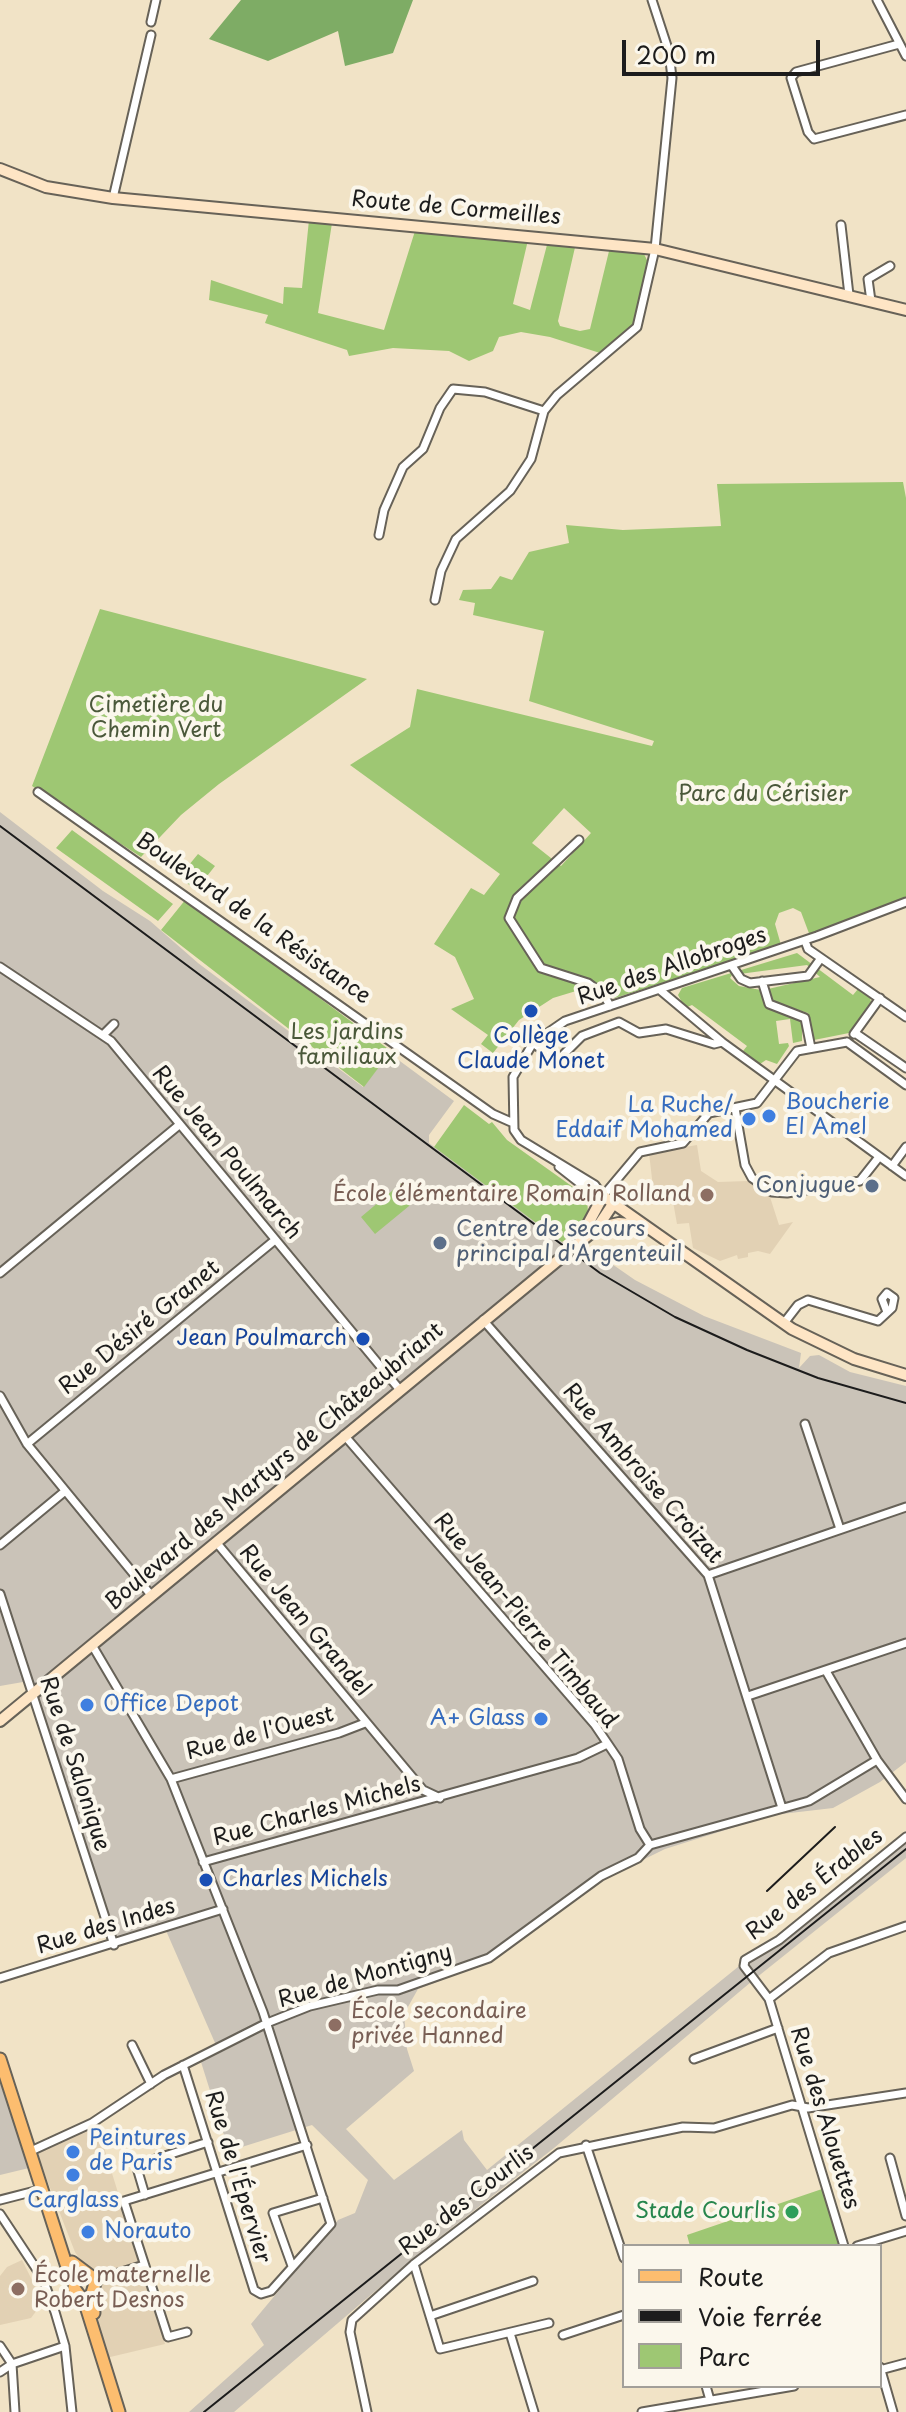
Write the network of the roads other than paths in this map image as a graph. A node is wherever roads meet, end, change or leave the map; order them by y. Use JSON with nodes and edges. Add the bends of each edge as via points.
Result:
{"nodes":[{"id":1,"x":156,"y":0,"type":"edge"},
{"id":2,"x":652,"y":0,"type":"edge"},
{"id":3,"x":877,"y":0,"type":"edge"},
{"id":4,"x":151,"y":22,"type":"dead end"},
{"id":5,"x":906,"y":34,"type":"edge"},
{"id":6,"x":151,"y":35,"type":"dead end"},
{"id":7,"x":897,"y":40,"type":"junction"},
{"id":8,"x":906,"y":56,"type":"edge"},
{"id":9,"x":906,"y":115,"type":"edge"},
{"id":10,"x":0,"y":169,"type":"edge"},
{"id":11,"x":113,"y":198,"type":"junction"},
{"id":12,"x":841,"y":225,"type":"dead end"},
{"id":13,"x":655,"y":249,"type":"junction"},
{"id":14,"x":890,"y":266,"type":"dead end"},
{"id":15,"x":849,"y":295,"type":"junction"},
{"id":16,"x":871,"y":301,"type":"junction"},
{"id":17,"x":906,"y":310,"type":"edge"},
{"id":18,"x":544,"y":411,"type":"junction"},
{"id":19,"x":379,"y":535,"type":"dead end"},
{"id":20,"x":435,"y":600,"type":"dead end"},
{"id":21,"x":38,"y":792,"type":"dead end"},
{"id":22,"x":579,"y":840,"type":"dead end"},
{"id":23,"x":906,"y":902,"type":"edge"},
{"id":24,"x":805,"y":941,"type":"junction"},
{"id":25,"x":821,"y":958,"type":"junction"},
{"id":26,"x":732,"y":966,"type":"junction"},
{"id":27,"x":0,"y":967,"type":"edge"},
{"id":28,"x":762,"y":981,"type":"junction"},
{"id":29,"x":660,"y":990,"type":"junction"},
{"id":30,"x":880,"y":998,"type":"junction"},
{"id":31,"x":610,"y":1006,"type":"junction"},
{"id":32,"x":906,"y":1017,"type":"edge"},
{"id":33,"x":114,"y":1024,"type":"dead end"},
{"id":34,"x":855,"y":1033,"type":"junction"},
{"id":35,"x":103,"y":1035,"type":"junction"},
{"id":36,"x":722,"y":1042,"type":"junction"},
{"id":37,"x":847,"y":1042,"type":"junction"},
{"id":38,"x":533,"y":1043,"type":"junction"},
{"id":39,"x":811,"y":1048,"type":"junction"},
{"id":40,"x":896,"y":1061,"type":"junction"},
{"id":41,"x":906,"y":1068,"type":"edge"},
{"id":42,"x":888,"y":1071,"type":"junction"},
{"id":43,"x":775,"y":1080,"type":"junction"},
{"id":44,"x":906,"y":1085,"type":"edge"},
{"id":45,"x":735,"y":1108,"type":"junction"},
{"id":46,"x":511,"y":1122,"type":"junction"},
{"id":47,"x":179,"y":1125,"type":"junction"},
{"id":48,"x":906,"y":1147,"type":"edge"},
{"id":49,"x":879,"y":1157,"type":"junction"},
{"id":50,"x":892,"y":1166,"type":"junction"},
{"id":51,"x":906,"y":1176,"type":"edge"},
{"id":52,"x":603,"y":1196,"type":"junction"},
{"id":53,"x":613,"y":1204,"type":"junction"},
{"id":54,"x":646,"y":1226,"type":"junction"},
{"id":55,"x":597,"y":1228,"type":"junction"},
{"id":56,"x":275,"y":1240,"type":"junction"},
{"id":57,"x":575,"y":1245,"type":"junction"},
{"id":58,"x":0,"y":1273,"type":"edge"},
{"id":59,"x":887,"y":1312,"type":"dead end"},
{"id":60,"x":483,"y":1320,"type":"junction"},
{"id":61,"x":784,"y":1323,"type":"junction"},
{"id":62,"x":906,"y":1375,"type":"edge"},
{"id":63,"x":400,"y":1390,"type":"junction"},
{"id":64,"x":0,"y":1396,"type":"edge"},
{"id":65,"x":805,"y":1424,"type":"dead end"},
{"id":66,"x":344,"y":1435,"type":"junction"},
{"id":67,"x":27,"y":1444,"type":"junction"},
{"id":68,"x":64,"y":1492,"type":"junction"},
{"id":69,"x":906,"y":1507,"type":"edge"},
{"id":70,"x":840,"y":1529,"type":"junction"},
{"id":71,"x":216,"y":1542,"type":"junction"},
{"id":72,"x":0,"y":1545,"type":"edge"},
{"id":73,"x":708,"y":1575,"type":"junction"},
{"id":74,"x":0,"y":1594,"type":"edge"},
{"id":75,"x":151,"y":1595,"type":"junction"},
{"id":76,"x":906,"y":1643,"type":"edge"},
{"id":77,"x":92,"y":1645,"type":"junction"},
{"id":78,"x":826,"y":1671,"type":"junction"},
{"id":79,"x":32,"y":1694,"type":"junction"},
{"id":80,"x":748,"y":1696,"type":"junction"},
{"id":81,"x":0,"y":1721,"type":"edge"},
{"id":82,"x":365,"y":1723,"type":"junction"},
{"id":83,"x":605,"y":1745,"type":"junction"},
{"id":84,"x":877,"y":1760,"type":"junction"},
{"id":85,"x":171,"y":1779,"type":"junction"},
{"id":86,"x":440,"y":1798,"type":"junction"},
{"id":87,"x":906,"y":1799,"type":"edge"},
{"id":88,"x":782,"y":1808,"type":"junction"},
{"id":89,"x":906,"y":1837,"type":"edge"},
{"id":90,"x":650,"y":1845,"type":"junction"},
{"id":91,"x":203,"y":1862,"type":"junction"},
{"id":92,"x":223,"y":1909,"type":"junction"},
{"id":93,"x":906,"y":1926,"type":"edge"},
{"id":94,"x":114,"y":1945,"type":"junction"},
{"id":95,"x":0,"y":1978,"type":"edge"},
{"id":96,"x":769,"y":1999,"type":"junction"},
{"id":97,"x":267,"y":2023,"type":"junction"},
{"id":98,"x":778,"y":2028,"type":"junction"},
{"id":99,"x":132,"y":2045,"type":"dead end"},
{"id":100,"x":0,"y":2059,"type":"edge"},
{"id":101,"x":694,"y":2059,"type":"dead end"},
{"id":102,"x":183,"y":2065,"type":"junction"},
{"id":103,"x":151,"y":2084,"type":"junction"},
{"id":104,"x":906,"y":2093,"type":"edge"},
{"id":105,"x":801,"y":2106,"type":"junction"},
{"id":106,"x":208,"y":2142,"type":"junction"},
{"id":107,"x":307,"y":2145,"type":"junction"},
{"id":108,"x":586,"y":2145,"type":"junction"},
{"id":109,"x":31,"y":2151,"type":"junction"},
{"id":110,"x":890,"y":2158,"type":"dead end"},
{"id":111,"x":216,"y":2171,"type":"junction"},
{"id":112,"x":43,"y":2189,"type":"junction"},
{"id":113,"x":145,"y":2195,"type":"junction"},
{"id":114,"x":323,"y":2198,"type":"junction"},
{"id":115,"x":0,"y":2200,"type":"edge"},
{"id":116,"x":0,"y":2214,"type":"edge"},
{"id":117,"x":906,"y":2216,"type":"edge"},
{"id":118,"x":906,"y":2231,"type":"edge"},
{"id":119,"x":843,"y":2244,"type":"edge"},
{"id":120,"x":864,"y":2244,"type":"edge"},
{"id":121,"x":622,"y":2252,"type":"edge"},
{"id":122,"x":414,"y":2264,"type":"junction"},
{"id":123,"x":144,"y":2265,"type":"junction"},
{"id":124,"x":292,"y":2266,"type":"junction"},
{"id":125,"x":79,"y":2275,"type":"junction"},
{"id":126,"x":96,"y":2280,"type":"junction"},
{"id":127,"x":533,"y":2281,"type":"dead end"},
{"id":128,"x":86,"y":2294,"type":"junction"},
{"id":129,"x":430,"y":2316,"type":"junction"},
{"id":130,"x":622,"y":2316,"type":"edge"},
{"id":131,"x":549,"y":2323,"type":"dead end"},
{"id":132,"x":187,"y":2332,"type":"dead end"},
{"id":133,"x":510,"y":2333,"type":"junction"},
{"id":134,"x":563,"y":2335,"type":"dead end"},
{"id":135,"x":0,"y":2346,"type":"edge"},
{"id":136,"x":65,"y":2346,"type":"junction"},
{"id":137,"x":906,"y":2363,"type":"edge"},
{"id":138,"x":12,"y":2364,"type":"junction"},
{"id":139,"x":882,"y":2369,"type":"edge"},
{"id":140,"x":0,"y":2372,"type":"edge"},
{"id":141,"x":882,"y":2376,"type":"edge"},
{"id":142,"x":707,"y":2388,"type":"edge"},
{"id":143,"x":782,"y":2388,"type":"edge"},
{"id":144,"x":710,"y":2400,"type":"junction"},
{"id":145,"x":690,"y":2408,"type":"edge"},
{"id":146,"x":653,"y":2411,"type":"edge"},
{"id":147,"x":15,"y":2412,"type":"edge"},
{"id":148,"x":72,"y":2412,"type":"edge"},
{"id":149,"x":119,"y":2412,"type":"edge"},
{"id":150,"x":367,"y":2412,"type":"edge"},
{"id":151,"x":534,"y":2412,"type":"edge"},
{"id":152,"x":642,"y":2412,"type":"edge"},
{"id":153,"x":893,"y":2412,"type":"edge"}],
"edges":[{"from":1,"to":4,"type":"street"},
{"from":2,"to":13,"type":"street","via":[[672,78]]},
{"from":3,"to":7,"type":"street"},
{"from":5,"to":7,"type":"street"},
{"from":6,"to":11,"type":"street"},
{"from":7,"to":8,"type":"street"},
{"from":7,"to":9,"type":"street","via":[[791,78],[814,139]]},
{"from":10,"to":11,"type":"main road","name":"Route de Cormeilles","via":[[46,187]]},
{"from":11,"to":13,"type":"main road","name":"Route de Cormeilles"},
{"from":12,"to":15,"type":"street"},
{"from":13,"to":15,"type":"main road","name":"Route de Cormeilles"},
{"from":13,"to":18,"type":"street","via":[[637,327]]},
{"from":14,"to":16,"type":"street","via":[[868,279]]},
{"from":15,"to":16,"type":"main road","name":"Route de Cormeilles"},
{"from":16,"to":17,"type":"main road","name":"Route de Cormeilles"},
{"from":18,"to":19,"type":"street","via":[[485,392],[453,389],[423,449],[403,467]]},
{"from":18,"to":20,"type":"street","via":[[531,459],[510,491],[456,539]]},
{"from":21,"to":46,"type":"street","name":"Boulevard de la Résistance","via":[[475,1102]]},
{"from":22,"to":31,"type":"street","via":[[517,898],[509,918],[541,968],[588,983]]},
{"from":23,"to":24,"type":"street","name":"Rue des Allobroges"},
{"from":24,"to":25,"type":"street"},
{"from":24,"to":26,"type":"street","name":"Rue des Allobroges"},
{"from":25,"to":28,"type":"street","via":[[808,976]]},
{"from":25,"to":30,"type":"street"},
{"from":26,"to":28,"type":"street","via":[[746,982]]},
{"from":26,"to":29,"type":"street","name":"Rue des Allobroges"},
{"from":27,"to":35,"type":"street","name":"Rue Jean Poulmarch"},
{"from":28,"to":39,"type":"street","via":[[769,1004],[805,1018]]},
{"from":29,"to":31,"type":"street","name":"Rue des Allobroges"},
{"from":29,"to":36,"type":"street"},
{"from":30,"to":32,"type":"street"},
{"from":30,"to":34,"type":"street"},
{"from":31,"to":38,"type":"street","name":"Rue des Allobroges","via":[[558,1024]]},
{"from":33,"to":35,"type":"street"},
{"from":34,"to":37,"type":"street"},
{"from":34,"to":40,"type":"street"},
{"from":35,"to":47,"type":"street","name":"Rue Jean Poulmarch"},
{"from":36,"to":38,"type":"street","via":[[666,1029],[639,1033],[619,1022],[582,1036],[560,1058]]},
{"from":36,"to":43,"type":"street"},
{"from":37,"to":39,"type":"street"},
{"from":37,"to":42,"type":"street"},
{"from":38,"to":46,"type":"street","name":"Rue des Allobroges","via":[[515,1070]]},
{"from":39,"to":43,"type":"street","via":[[797,1051]]},
{"from":40,"to":41,"type":"street"},
{"from":40,"to":42,"type":"street"},
{"from":42,"to":44,"type":"street"},
{"from":43,"to":45,"type":"street","via":[[757,1103]]},
{"from":43,"to":49,"type":"street"},
{"from":45,"to":49,"type":"street","via":[[745,1165],[763,1187],[787,1193],[860,1181]]},
{"from":45,"to":52,"type":"street","via":[[709,1113],[683,1143],[640,1152]]},
{"from":46,"to":52,"type":"street","name":"Boulevard de la Résistance","via":[[517,1136]]},
{"from":47,"to":56,"type":"street","name":"Rue Jean Poulmarch"},
{"from":47,"to":58,"type":"street"},
{"from":48,"to":50,"type":"street"},
{"from":49,"to":50,"type":"street"},
{"from":50,"to":51,"type":"street"},
{"from":52,"to":53,"type":"main road","name":"Boulevard de la Résistance"},
{"from":52,"to":57,"type":"main road","name":"Boulevard des Martyrs de Châteaubriant"},
{"from":53,"to":54,"type":"main road","name":"Boulevard de la Résistance"},
{"from":53,"to":55,"type":"main road","name":"Boulevard des Martyrs de Châteaubriant"},
{"from":54,"to":55,"type":"main road","via":[[619,1223]]},
{"from":54,"to":61,"type":"main road","name":"Boulevard de la Résistance"},
{"from":55,"to":57,"type":"main road","name":"Boulevard des Martyrs de Châteaubriant"},
{"from":56,"to":63,"type":"street","name":"Rue Jean Poulmarch"},
{"from":56,"to":67,"type":"street","name":"Rue Désiré Granet"},
{"from":57,"to":60,"type":"main road","name":"Boulevard des Martyrs de Châteaubriant"},
{"from":59,"to":61,"type":"street","via":[[874,1321],[808,1300]]},
{"from":60,"to":63,"type":"main road","name":"Boulevard des Martyrs de Châteaubriant"},
{"from":60,"to":73,"type":"street","name":"Rue Ambroise Croizat"},
{"from":61,"to":62,"type":"main road","name":"Boulevard de la Résistance","via":[[854,1359]]},
{"from":63,"to":66,"type":"main road","name":"Boulevard des Martyrs de Châteaubriant"},
{"from":64,"to":67,"type":"street"},
{"from":65,"to":70,"type":"street"},
{"from":66,"to":71,"type":"main road","name":"Boulevard des Martyrs de Châteaubriant"},
{"from":66,"to":83,"type":"street","name":"Rue Jean-Pierre Timbaud","via":[[595,1725]]},
{"from":67,"to":68,"type":"street"},
{"from":68,"to":72,"type":"street"},
{"from":68,"to":75,"type":"street"},
{"from":69,"to":70,"type":"street"},
{"from":70,"to":73,"type":"street"},
{"from":71,"to":75,"type":"main road","name":"Boulevard des Martyrs de Châteaubriant"},
{"from":71,"to":82,"type":"street","name":"Rue Jean Grandel"},
{"from":73,"to":80,"type":"street","name":"Rue Ambroise Croizat"},
{"from":74,"to":79,"type":"street","name":"Rue de Salonique"},
{"from":75,"to":77,"type":"main road","name":"Boulevard des Martyrs de Châteaubriant"},
{"from":76,"to":78,"type":"street"},
{"from":77,"to":79,"type":"main road","name":"Boulevard des Martyrs de Châteaubriant"},
{"from":77,"to":85,"type":"street"},
{"from":78,"to":80,"type":"street"},
{"from":78,"to":84,"type":"street"},
{"from":79,"to":81,"type":"main road","name":"Boulevard des Martyrs de Châteaubriant"},
{"from":79,"to":94,"type":"street","name":"Rue de Salonique"},
{"from":80,"to":88,"type":"street","name":"Rue Ambroise Croizat"},
{"from":82,"to":85,"type":"street","name":"Rue de l'Ouest"},
{"from":82,"to":86,"type":"street","name":"Rue de l'Ouest","via":[[423,1790]]},
{"from":83,"to":86,"type":"street","via":[[578,1758]]},
{"from":83,"to":90,"type":"street","name":"Rue Jean-Pierre Timbaud","via":[[618,1759]]},
{"from":84,"to":87,"type":"street"},
{"from":84,"to":88,"type":"street","name":"Rue de Montigny","via":[[822,1794]]},
{"from":85,"to":91,"type":"street"},
{"from":86,"to":91,"type":"street","name":"Rue Charles Michels"},
{"from":88,"to":90,"type":"street","name":"Rue de Montigny"},
{"from":89,"to":96,"type":"street","name":"Rue des Érables","via":[[779,1940],[745,1960],[745,1970]]},
{"from":90,"to":97,"type":"street","name":"Rue de Montigny","via":[[476,1965],[398,1990],[310,2006]]},
{"from":91,"to":92,"type":"street"},
{"from":92,"to":94,"type":"street","name":"Rue des Indes"},
{"from":92,"to":97,"type":"street"},
{"from":93,"to":96,"type":"street","via":[[829,1953]]},
{"from":94,"to":95,"type":"street","name":"Rue des Indes"},
{"from":96,"to":98,"type":"street","name":"Rue des Alouettes"},
{"from":97,"to":102,"type":"street","name":"Rue de Montigny"},
{"from":97,"to":107,"type":"street"},
{"from":98,"to":101,"type":"street"},
{"from":98,"to":105,"type":"street","name":"Rue des Alouettes"},
{"from":99,"to":103,"type":"street"},
{"from":100,"to":109,"type":"main road"},
{"from":102,"to":103,"type":"street","name":"Rue de Montigny"},
{"from":102,"to":106,"type":"street","name":"Rue de l'Épervier"},
{"from":103,"to":109,"type":"street","name":"Rue de Montigny","via":[[92,2123]]},
{"from":104,"to":105,"type":"street","name":"Rue des Courlis"},
{"from":105,"to":108,"type":"street","name":"Rue des Courlis","via":[[714,2128],[683,2127]]},
{"from":105,"to":119,"type":"street","name":"Rue des Alouettes"},
{"from":106,"to":111,"type":"street","name":"Rue de l'Épervier"},
{"from":106,"to":113,"type":"street","via":[[140,2164]]},
{"from":107,"to":111,"type":"street"},
{"from":107,"to":114,"type":"street"},
{"from":108,"to":121,"type":"street"},
{"from":108,"to":122,"type":"street","name":"Rue des Courlis","via":[[549,2160]]},
{"from":109,"to":112,"type":"main road"},
{"from":110,"to":117,"type":"street"},
{"from":111,"to":113,"type":"street"},
{"from":111,"to":124,"type":"street","name":"Rue de l'Épervier","via":[[254,2290],[271,2291]]},
{"from":112,"to":115,"type":"street"},
{"from":112,"to":125,"type":"main road","via":[[66,2264]]},
{"from":113,"to":123,"type":"street","via":[[124,2201]]},
{"from":114,"to":124,"type":"street","name":"Rue de l'Épervier","via":[[331,2227]]},
{"from":114,"to":124,"type":"street","via":[[273,2213]]},
{"from":116,"to":136,"type":"street","via":[[43,2279]]},
{"from":118,"to":120,"type":"street"},
{"from":122,"to":129,"type":"street"},
{"from":122,"to":150,"type":"street","name":"Rue des Courlis","via":[[350,2324]]},
{"from":123,"to":126,"type":"street"},
{"from":123,"to":132,"type":"street","via":[[168,2337]]},
{"from":125,"to":126,"type":"main road","via":[[91,2274]]},
{"from":125,"to":128,"type":"main road","via":[[74,2288]]},
{"from":126,"to":128,"type":"main road"},
{"from":127,"to":129,"type":"street"},
{"from":128,"to":149,"type":"main road"},
{"from":129,"to":133,"type":"street","via":[[440,2349]]},
{"from":130,"to":134,"type":"street"},
{"from":131,"to":133,"type":"street"},
{"from":133,"to":151,"type":"street"},
{"from":135,"to":138,"type":"street"},
{"from":136,"to":138,"type":"street"},
{"from":136,"to":148,"type":"street"},
{"from":137,"to":139,"type":"street"},
{"from":138,"to":140,"type":"street"},
{"from":138,"to":147,"type":"street"},
{"from":141,"to":153,"type":"street"},
{"from":142,"to":144,"type":"street"},
{"from":143,"to":144,"type":"street"},
{"from":144,"to":145,"type":"street"},
{"from":145,"to":146,"type":"street"},
{"from":146,"to":152,"type":"street"}]}
